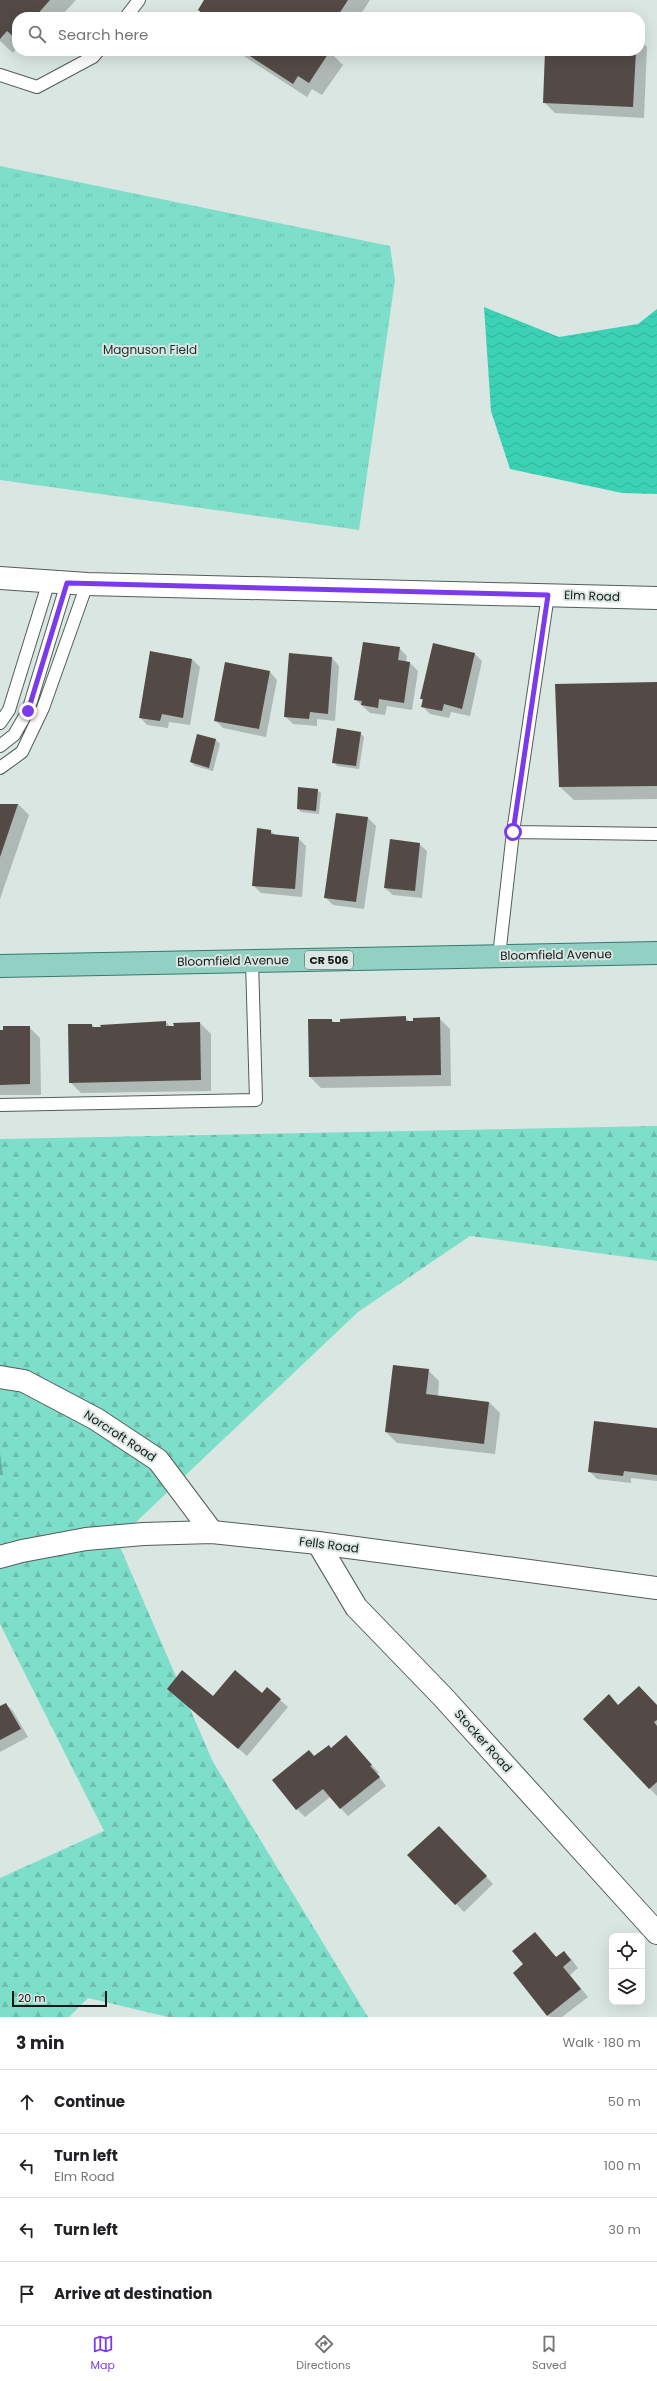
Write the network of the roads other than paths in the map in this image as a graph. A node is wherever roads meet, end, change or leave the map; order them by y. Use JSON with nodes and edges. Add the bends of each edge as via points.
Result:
{"nodes":[{"id":1,"x":139,"y":0,"type":"edge"},
{"id":2,"x":130,"y":12,"type":"edge"},
{"id":3,"x":94,"y":56,"type":"edge"},
{"id":4,"x":0,"y":75,"type":"edge"},
{"id":5,"x":0,"y":578,"type":"edge"},
{"id":6,"x":68,"y":582,"type":"junction"},
{"id":7,"x":548,"y":595,"type":"junction"},
{"id":8,"x":657,"y":598,"type":"edge"},
{"id":9,"x":0,"y":723,"type":"edge"},
{"id":10,"x":0,"y":746,"type":"edge"},
{"id":11,"x":0,"y":768,"type":"edge"},
{"id":12,"x":513,"y":832,"type":"junction"},
{"id":13,"x":657,"y":834,"type":"edge"},
{"id":14,"x":657,"y":954,"type":"edge"},
{"id":15,"x":499,"y":956,"type":"junction"},
{"id":16,"x":252,"y":961,"type":"junction"},
{"id":17,"x":0,"y":966,"type":"edge"},
{"id":18,"x":0,"y":1105,"type":"edge"},
{"id":19,"x":0,"y":1377,"type":"edge"},
{"id":20,"x":212,"y":1532,"type":"junction"},
{"id":21,"x":318,"y":1543,"type":"junction"},
{"id":22,"x":0,"y":1557,"type":"edge"},
{"id":23,"x":657,"y":1588,"type":"edge"},
{"id":24,"x":657,"y":1933,"type":"edge"}],
"edges":[{"from":1,"to":2,"type":"lane"},
{"from":3,"to":4,"type":"lane","via":[[37,87]]},
{"from":5,"to":6,"type":"street","name":"Elm Road"},
{"from":6,"to":7,"type":"street","name":"Elm Road"},
{"from":6,"to":9,"type":"lane","via":[[9,710]]},
{"from":6,"to":10,"type":"lane","via":[[28,711],[14,735]]},
{"from":6,"to":11,"type":"lane","via":[[43,708],[22,752]]},
{"from":7,"to":8,"type":"street","name":"Elm Road"},
{"from":7,"to":12,"type":"lane"},
{"from":12,"to":13,"type":"lane"},
{"from":12,"to":15,"type":"lane"},
{"from":14,"to":15,"type":"main road","name":"Bloomfield Avenue","number":"CR 506"},
{"from":15,"to":16,"type":"main road","name":"Bloomfield Avenue","number":"CR 506"},
{"from":16,"to":17,"type":"main road","name":"Bloomfield Avenue","number":"CR 506"},
{"from":16,"to":18,"type":"lane","via":[[256,1100]]},
{"from":19,"to":20,"type":"street","name":"Norcroft Road","via":[[24,1381],[90,1415],[158,1460]]},
{"from":20,"to":21,"type":"street","name":"Fells Road"},
{"from":20,"to":22,"type":"street","name":"Fells Road","via":[[143,1534],[86,1540]]},
{"from":21,"to":23,"type":"street","name":"Fells Road"},
{"from":21,"to":24,"type":"street","name":"Stocker Road","via":[[356,1607],[443,1697]]}]}
